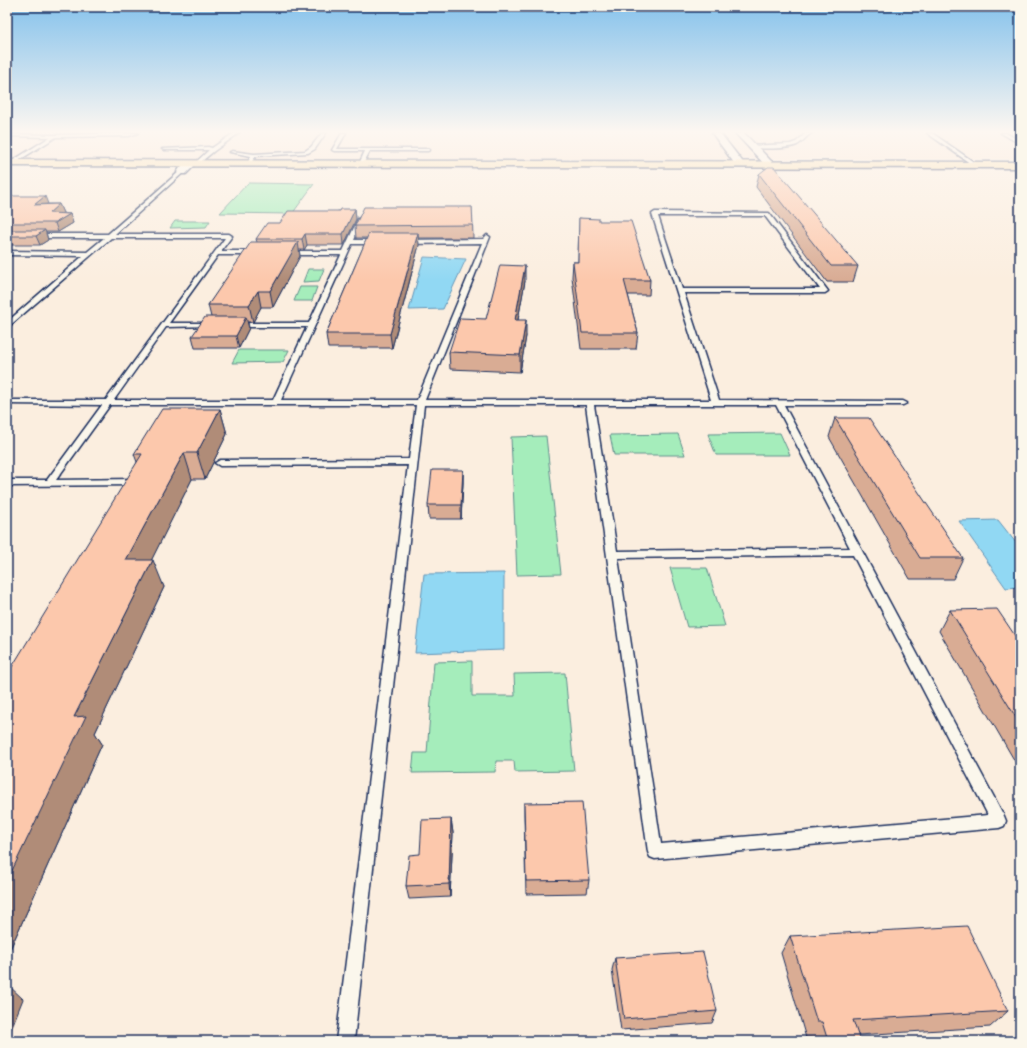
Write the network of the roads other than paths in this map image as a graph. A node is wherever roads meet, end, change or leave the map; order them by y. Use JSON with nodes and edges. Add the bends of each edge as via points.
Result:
{"nodes":[{"id":1,"x":171,"y":182,"type":"edge"},
{"id":2,"x":361,"y":219,"type":"edge"},
{"id":3,"x":7,"y":236,"type":"edge"},
{"id":4,"x":109,"y":236,"type":"junction"},
{"id":5,"x":350,"y":242,"type":"junction"},
{"id":6,"x":390,"y":242,"type":"edge"},
{"id":7,"x":398,"y":242,"type":"edge"},
{"id":8,"x":7,"y":253,"type":"edge"},
{"id":9,"x":216,"y":253,"type":"junction"},
{"id":10,"x":262,"y":253,"type":"edge"},
{"id":11,"x":277,"y":253,"type":"edge"},
{"id":12,"x":345,"y":253,"type":"junction"},
{"id":13,"x":89,"y":254,"type":"junction"},
{"id":14,"x":680,"y":291,"type":"junction"},
{"id":15,"x":8,"y":323,"type":"edge"},
{"id":16,"x":164,"y":325,"type":"junction"},
{"id":17,"x":218,"y":325,"type":"edge"},
{"id":18,"x":226,"y":325,"type":"edge"},
{"id":19,"x":312,"y":325,"type":"junction"},
{"id":20,"x":7,"y":402,"type":"edge"},
{"id":21,"x":108,"y":402,"type":"junction"},
{"id":22,"x":276,"y":402,"type":"junction"},
{"id":23,"x":420,"y":402,"type":"junction"},
{"id":24,"x":590,"y":403,"type":"junction"},
{"id":25,"x":716,"y":403,"type":"junction"},
{"id":26,"x":779,"y":403,"type":"junction"},
{"id":27,"x":903,"y":403,"type":"dead end"},
{"id":28,"x":413,"y":462,"type":"junction"},
{"id":29,"x":220,"y":463,"type":"dead end"},
{"id":30,"x":49,"y":482,"type":"junction"},
{"id":31,"x":7,"y":483,"type":"edge"},
{"id":32,"x":128,"y":496,"type":"edge"},
{"id":33,"x":857,"y":551,"type":"junction"},
{"id":34,"x":612,"y":555,"type":"junction"},
{"id":35,"x":345,"y":1041,"type":"edge"}],
"edges":[{"from":1,"to":4,"type":"lane"},
{"from":2,"to":5,"type":"lane"},
{"from":3,"to":4,"type":"lane"},
{"from":4,"to":9,"type":"lane","via":[[229,236]]},
{"from":4,"to":13,"type":"lane"},
{"from":5,"to":6,"type":"lane"},
{"from":5,"to":12,"type":"lane"},
{"from":7,"to":23,"type":"lane","via":[[486,239]]},
{"from":8,"to":13,"type":"lane"},
{"from":9,"to":10,"type":"lane"},
{"from":9,"to":16,"type":"lane"},
{"from":11,"to":12,"type":"lane"},
{"from":12,"to":19,"type":"lane"},
{"from":13,"to":15,"type":"lane"},
{"from":14,"to":14,"type":"lane","via":[[817,291],[824,290],[767,214],[656,214]]},
{"from":14,"to":25,"type":"lane"},
{"from":16,"to":17,"type":"lane"},
{"from":16,"to":21,"type":"lane"},
{"from":18,"to":19,"type":"lane"},
{"from":19,"to":22,"type":"lane"},
{"from":20,"to":21,"type":"lane"},
{"from":21,"to":22,"type":"lane"},
{"from":21,"to":30,"type":"lane"},
{"from":22,"to":23,"type":"lane"},
{"from":23,"to":24,"type":"lane"},
{"from":23,"to":28,"type":"lane"},
{"from":24,"to":25,"type":"lane"},
{"from":24,"to":34,"type":"lane"},
{"from":25,"to":26,"type":"lane"},
{"from":26,"to":27,"type":"lane"},
{"from":26,"to":33,"type":"lane"},
{"from":28,"to":29,"type":"lane"},
{"from":28,"to":35,"type":"lane"},
{"from":30,"to":31,"type":"lane"},
{"from":30,"to":32,"type":"lane","via":[[136,482]]},
{"from":33,"to":34,"type":"lane"},
{"from":33,"to":34,"type":"lane","via":[[999,821],[655,852]]}]}
